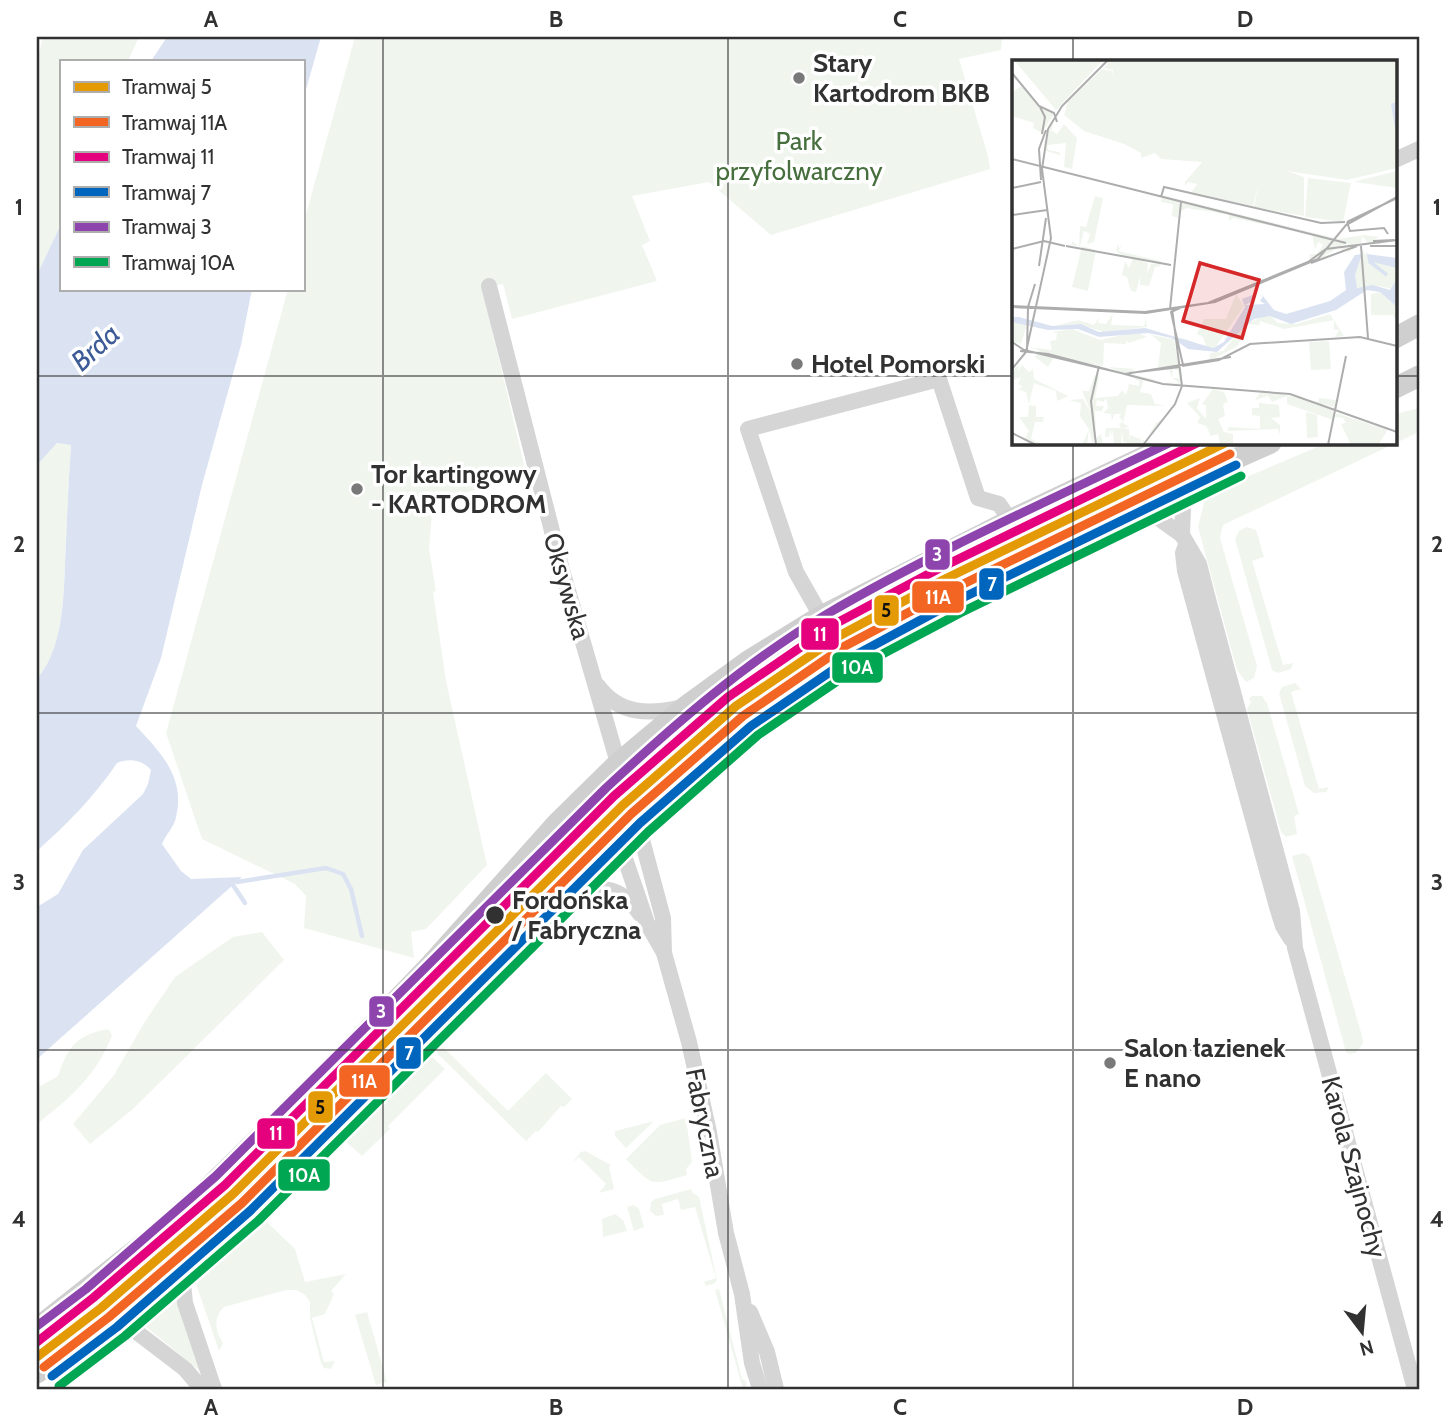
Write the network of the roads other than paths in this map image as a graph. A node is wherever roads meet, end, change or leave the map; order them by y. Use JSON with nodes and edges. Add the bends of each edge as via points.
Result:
{"nodes":[{"id":1,"x":1419,"y":149,"type":"edge"},
{"id":2,"x":1396,"y":160,"type":"edge"},
{"id":3,"x":489,"y":286,"type":"dead end"},
{"id":4,"x":1419,"y":325,"type":"edge"},
{"id":5,"x":1396,"y":337,"type":"edge"},
{"id":6,"x":1419,"y":376,"type":"edge"},
{"id":7,"x":1396,"y":388,"type":"edge"},
{"id":8,"x":1171,"y":444,"type":"edge"},
{"id":9,"x":1270,"y":444,"type":"edge"},
{"id":10,"x":1196,"y":476,"type":"junction"},
{"id":11,"x":1121,"y":511,"type":"junction"},
{"id":12,"x":1010,"y":520,"type":"junction"},
{"id":13,"x":1184,"y":540,"type":"junction"},
{"id":14,"x":821,"y":616,"type":"junction"},
{"id":15,"x":594,"y":681,"type":"junction"},
{"id":16,"x":686,"y":706,"type":"junction"},
{"id":17,"x":618,"y":763,"type":"junction"},
{"id":18,"x":643,"y":815,"type":"junction"},
{"id":19,"x":618,"y":841,"type":"junction"},
{"id":20,"x":647,"y":923,"type":"junction"},
{"id":21,"x":517,"y":940,"type":"junction"},
{"id":22,"x":664,"y":953,"type":"junction"},
{"id":23,"x":192,"y":1254,"type":"junction"},
{"id":24,"x":742,"y":1294,"type":"junction"},
{"id":25,"x":37,"y":1328,"type":"edge"},
{"id":26,"x":92,"y":1333,"type":"junction"},
{"id":27,"x":37,"y":1373,"type":"edge"},
{"id":28,"x":202,"y":1389,"type":"edge"},
{"id":29,"x":214,"y":1389,"type":"edge"},
{"id":30,"x":760,"y":1389,"type":"edge"},
{"id":31,"x":776,"y":1389,"type":"edge"},
{"id":32,"x":1415,"y":1389,"type":"edge"}],
"edges":[{"from":1,"to":2,"type":"street"},
{"from":3,"to":15,"type":"street","name":"Oksywska"},
{"from":4,"to":5,"type":"main road"},
{"from":6,"to":7,"type":"main road"},
{"from":8,"to":12,"type":"main road"},
{"from":9,"to":10,"type":"main road"},
{"from":10,"to":11,"type":"main road"},
{"from":10,"to":13,"type":"street","name":"Karola Szajnochy","via":[[1183,508]]},
{"from":11,"to":13,"type":"street","via":[[1154,515]]},
{"from":11,"to":18,"type":"main road","via":[[852,644],[736,728]]},
{"from":12,"to":14,"type":"main road"},
{"from":12,"to":14,"type":"street","via":[[999,503],[978,498],[939,379],[748,429],[796,572]]},
{"from":13,"to":32,"type":"street","name":"Karola Szajnochy","via":[[1185,571],[1277,907],[1294,944]]},
{"from":14,"to":16,"type":"main road"},
{"from":15,"to":16,"type":"street","via":[[612,701],[635,711]]},
{"from":15,"to":17,"type":"street","name":"Oksywska"},
{"from":16,"to":17,"type":"main road"},
{"from":17,"to":18,"type":"street","name":"Oksywska"},
{"from":17,"to":19,"type":"street","name":"Fabryczna","via":[[608,807]]},
{"from":17,"to":25,"type":"main road","via":[[293,1106],[181,1213]]},
{"from":18,"to":19,"type":"main road"},
{"from":18,"to":22,"type":"street","name":"Fabryczna","via":[[663,918]]},
{"from":19,"to":20,"type":"street","name":"Fabryczna"},
{"from":19,"to":21,"type":"main road"},
{"from":20,"to":21,"type":"street","via":[[621,895],[592,890],[573,898]]},
{"from":20,"to":22,"type":"street","name":"Fabryczna"},
{"from":21,"to":23,"type":"main road"},
{"from":22,"to":24,"type":"street","name":"Fabryczna","via":[[689,1042]]},
{"from":23,"to":26,"type":"main road"},
{"from":23,"to":29,"type":"street","via":[[185,1270],[184,1303]]},
{"from":24,"to":30,"type":"street","name":"Fabryczna"},
{"from":24,"to":31,"type":"street","name":"Fabryczna","via":[[764,1345]]},
{"from":26,"to":27,"type":"main road"},
{"from":26,"to":28,"type":"street","via":[[127,1326],[185,1369]]}]}
